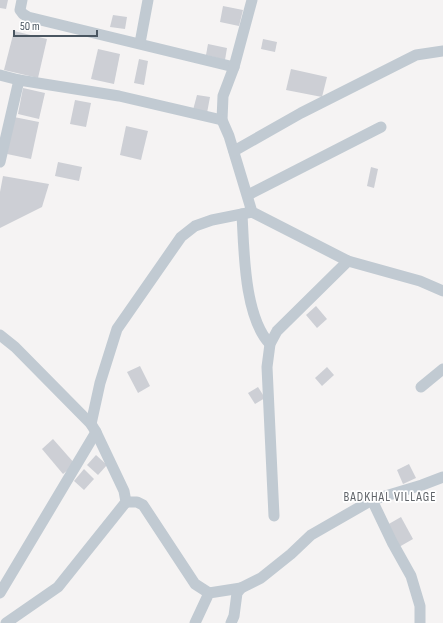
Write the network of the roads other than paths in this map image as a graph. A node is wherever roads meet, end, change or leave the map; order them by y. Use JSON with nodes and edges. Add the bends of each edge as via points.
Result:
{"nodes":[{"id":1,"x":22,"y":0,"type":"edge"},
{"id":2,"x":148,"y":0,"type":"edge"},
{"id":3,"x":252,"y":0,"type":"edge"},
{"id":4,"x":140,"y":43,"type":"junction"},
{"id":5,"x":443,"y":51,"type":"edge"},
{"id":6,"x":234,"y":67,"type":"junction"},
{"id":7,"x":0,"y":75,"type":"edge"},
{"id":8,"x":19,"y":80,"type":"junction"},
{"id":9,"x":222,"y":120,"type":"junction"},
{"id":10,"x":381,"y":127,"type":"dead end"},
{"id":11,"x":234,"y":151,"type":"junction"},
{"id":12,"x":0,"y":162,"type":"edge"},
{"id":13,"x":248,"y":195,"type":"junction"},
{"id":14,"x":247,"y":213,"type":"junction"},
{"id":15,"x":348,"y":260,"type":"junction"},
{"id":16,"x":443,"y":291,"type":"edge"},
{"id":17,"x":0,"y":335,"type":"edge"},
{"id":18,"x":270,"y":344,"type":"junction"},
{"id":19,"x":443,"y":369,"type":"edge"},
{"id":20,"x":421,"y":387,"type":"dead end"},
{"id":21,"x":94,"y":428,"type":"junction"},
{"id":22,"x":443,"y":476,"type":"edge"},
{"id":23,"x":372,"y":500,"type":"junction"},
{"id":24,"x":126,"y":502,"type":"junction"},
{"id":25,"x":274,"y":516,"type":"dead end"},
{"id":26,"x":241,"y":588,"type":"junction"},
{"id":27,"x":0,"y":593,"type":"edge"},
{"id":28,"x":209,"y":593,"type":"junction"},
{"id":29,"x":6,"y":623,"type":"edge"},
{"id":30,"x":195,"y":623,"type":"edge"},
{"id":31,"x":232,"y":623,"type":"edge"},
{"id":32,"x":420,"y":623,"type":"edge"}],
"edges":[{"from":1,"to":4,"type":"street","via":[[20,10],[28,17]]},
{"from":2,"to":4,"type":"street"},
{"from":3,"to":6,"type":"street"},
{"from":4,"to":6,"type":"street"},
{"from":5,"to":11,"type":"street","via":[[416,55],[301,113]]},
{"from":6,"to":9,"type":"street","via":[[223,96]]},
{"from":7,"to":8,"type":"street"},
{"from":8,"to":9,"type":"street","via":[[119,96]]},
{"from":8,"to":12,"type":"street"},
{"from":9,"to":11,"type":"street"},
{"from":10,"to":13,"type":"street"},
{"from":11,"to":13,"type":"street"},
{"from":13,"to":14,"type":"street"},
{"from":14,"to":15,"type":"street"},
{"from":14,"to":18,"type":"street","via":[[247,287],[257,323],[263,337]]},
{"from":14,"to":21,"type":"street","via":[[195,226],[181,237],[117,329],[100,383]]},
{"from":15,"to":16,"type":"street","via":[[420,281]]},
{"from":15,"to":18,"type":"street","via":[[277,331]]},
{"from":17,"to":21,"type":"street","via":[[15,347]]},
{"from":18,"to":25,"type":"street","via":[[267,367]]},
{"from":19,"to":20,"type":"street"},
{"from":21,"to":24,"type":"street","via":[[124,491]]},
{"from":21,"to":27,"type":"street"},
{"from":22,"to":23,"type":"street"},
{"from":23,"to":26,"type":"street","via":[[311,534],[261,578]]},
{"from":23,"to":32,"type":"street","via":[[411,576],[420,606]]},
{"from":24,"to":28,"type":"street","via":[[143,505],[195,584]]},
{"from":24,"to":29,"type":"street","via":[[58,587]]},
{"from":26,"to":28,"type":"street"},
{"from":26,"to":31,"type":"street","via":[[237,593]]},
{"from":28,"to":30,"type":"street"}]}
